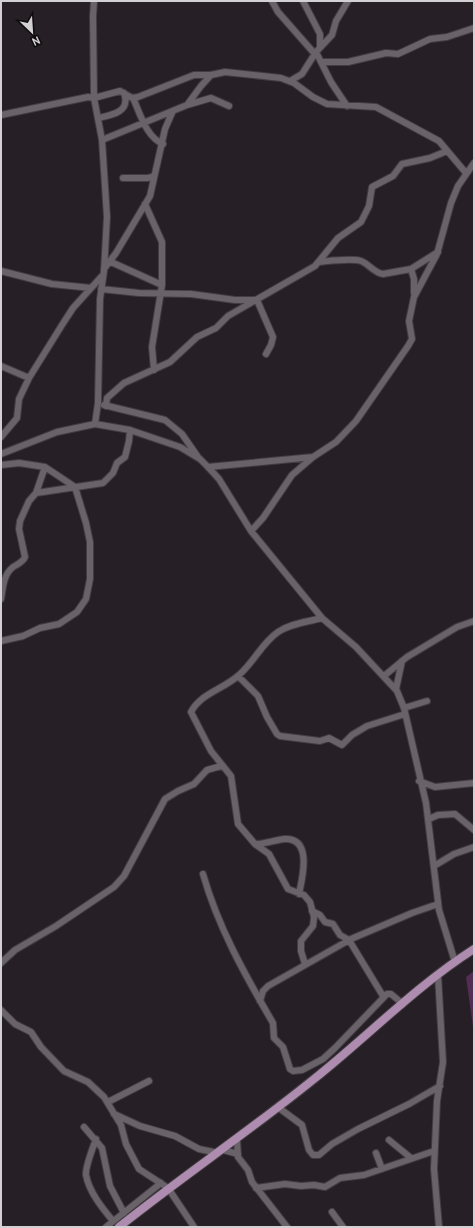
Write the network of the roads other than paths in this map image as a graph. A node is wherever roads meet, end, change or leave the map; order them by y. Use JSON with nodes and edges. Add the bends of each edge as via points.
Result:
{"nodes":[{"id":1,"x":94,"y":1,"type":"edge"},
{"id":2,"x":272,"y":1,"type":"edge"},
{"id":3,"x":303,"y":1,"type":"edge"},
{"id":4,"x":348,"y":1,"type":"edge"},
{"id":5,"x":474,"y":28,"type":"edge"},
{"id":6,"x":320,"y":47,"type":"junction"},
{"id":7,"x":315,"y":53,"type":"junction"},
{"id":8,"x":322,"y":62,"type":"junction"},
{"id":9,"x":211,"y":75,"type":"junction"},
{"id":10,"x":290,"y":81,"type":"junction"},
{"id":11,"x":124,"y":93,"type":"junction"},
{"id":12,"x":94,"y":98,"type":"junction"},
{"id":13,"x":133,"y":98,"type":"junction"},
{"id":14,"x":187,"y":106,"type":"junction"},
{"id":15,"x":229,"y":106,"type":"dead end"},
{"id":16,"x":347,"y":106,"type":"junction"},
{"id":17,"x":172,"y":113,"type":"junction"},
{"id":18,"x":1,"y":115,"type":"edge"},
{"id":19,"x":98,"y":118,"type":"junction"},
{"id":20,"x":143,"y":122,"type":"junction"},
{"id":21,"x":102,"y":140,"type":"junction"},
{"id":22,"x":163,"y":144,"type":"junction"},
{"id":23,"x":448,"y":151,"type":"junction"},
{"id":24,"x":474,"y":163,"type":"edge"},
{"id":25,"x":466,"y":173,"type":"junction"},
{"id":26,"x":154,"y":176,"type":"junction"},
{"id":27,"x":122,"y":178,"type":"dead end"},
{"id":28,"x":145,"y":204,"type":"junction"},
{"id":29,"x":438,"y":252,"type":"junction"},
{"id":30,"x":111,"y":262,"type":"junction"},
{"id":31,"x":319,"y":262,"type":"junction"},
{"id":32,"x":411,"y":269,"type":"junction"},
{"id":33,"x":1,"y":271,"type":"edge"},
{"id":34,"x":103,"y":273,"type":"junction"},
{"id":35,"x":162,"y":285,"type":"junction"},
{"id":36,"x":91,"y":288,"type":"junction"},
{"id":37,"x":101,"y":289,"type":"junction"},
{"id":38,"x":160,"y":294,"type":"junction"},
{"id":39,"x":414,"y":297,"type":"junction"},
{"id":40,"x":257,"y":300,"type":"junction"},
{"id":41,"x":266,"y":354,"type":"dead end"},
{"id":42,"x":1,"y":366,"type":"edge"},
{"id":43,"x":154,"y":370,"type":"junction"},
{"id":44,"x":29,"y":378,"type":"junction"},
{"id":45,"x":98,"y":403,"type":"junction"},
{"id":46,"x":106,"y":406,"type":"junction"},
{"id":47,"x":95,"y":424,"type":"junction"},
{"id":48,"x":130,"y":430,"type":"junction"},
{"id":49,"x":1,"y":437,"type":"edge"},
{"id":50,"x":1,"y":454,"type":"edge"},
{"id":51,"x":313,"y":458,"type":"junction"},
{"id":52,"x":200,"y":460,"type":"junction"},
{"id":53,"x":1,"y":465,"type":"edge"},
{"id":54,"x":45,"y":467,"type":"junction"},
{"id":55,"x":208,"y":468,"type":"junction"},
{"id":56,"x":75,"y":486,"type":"junction"},
{"id":57,"x":36,"y":492,"type":"junction"},
{"id":58,"x":251,"y":531,"type":"junction"},
{"id":59,"x":1,"y":599,"type":"edge"},
{"id":60,"x":322,"y":618,"type":"junction"},
{"id":61,"x":474,"y":621,"type":"edge"},
{"id":62,"x":1,"y":641,"type":"edge"},
{"id":63,"x":402,"y":661,"type":"junction"},
{"id":64,"x":238,"y":676,"type":"junction"},
{"id":65,"x":384,"y":676,"type":"junction"},
{"id":66,"x":396,"y":690,"type":"junction"},
{"id":67,"x":427,"y":701,"type":"dead end"},
{"id":68,"x":404,"y":711,"type":"junction"},
{"id":69,"x":221,"y":766,"type":"junction"},
{"id":70,"x":420,"y":781,"type":"junction"},
{"id":71,"x":474,"y":783,"type":"edge"},
{"id":72,"x":429,"y":819,"type":"junction"},
{"id":73,"x":474,"y":830,"type":"edge"},
{"id":74,"x":255,"y":844,"type":"junction"},
{"id":75,"x":474,"y":847,"type":"edge"},
{"id":76,"x":434,"y":866,"type":"junction"},
{"id":77,"x":203,"y":874,"type":"dead end"},
{"id":78,"x":299,"y":894,"type":"junction"},
{"id":79,"x":438,"y":904,"type":"junction"},
{"id":80,"x":312,"y":911,"type":"junction"},
{"id":81,"x":349,"y":940,"type":"junction"},
{"id":82,"x":474,"y":949,"type":"edge"},
{"id":83,"x":1,"y":962,"type":"edge"},
{"id":84,"x":455,"y":962,"type":"junction"},
{"id":85,"x":305,"y":964,"type":"junction"},
{"id":86,"x":438,"y":975,"type":"junction"},
{"id":87,"x":383,"y":996,"type":"junction"},
{"id":88,"x":260,"y":1001,"type":"junction"},
{"id":89,"x":403,"y":1004,"type":"junction"},
{"id":90,"x":1,"y":1010,"type":"edge"},
{"id":91,"x":149,"y":1081,"type":"dead end"},
{"id":92,"x":440,"y":1086,"type":"junction"},
{"id":93,"x":108,"y":1102,"type":"junction"},
{"id":94,"x":279,"y":1108,"type":"junction"},
{"id":95,"x":114,"y":1114,"type":"junction"},
{"id":96,"x":84,"y":1127,"type":"dead end"},
{"id":97,"x":96,"y":1139,"type":"junction"},
{"id":98,"x":237,"y":1139,"type":"junction"},
{"id":99,"x":389,"y":1140,"type":"dead end"},
{"id":100,"x":221,"y":1151,"type":"junction"},
{"id":101,"x":434,"y":1151,"type":"junction"},
{"id":102,"x":376,"y":1153,"type":"dead end"},
{"id":103,"x":238,"y":1154,"type":"junction"},
{"id":104,"x":411,"y":1158,"type":"junction"},
{"id":105,"x":382,"y":1169,"type":"junction"},
{"id":106,"x":164,"y":1186,"type":"junction"},
{"id":107,"x":256,"y":1188,"type":"junction"},
{"id":108,"x":332,"y":1212,"type":"dead end"},
{"id":109,"x":124,"y":1213,"type":"junction"},
{"id":110,"x":116,"y":1224,"type":"edge"},
{"id":111,"x":106,"y":1227,"type":"edge"},
{"id":112,"x":194,"y":1227,"type":"edge"},
{"id":113,"x":287,"y":1227,"type":"edge"},
{"id":114,"x":343,"y":1227,"type":"edge"},
{"id":115,"x":439,"y":1227,"type":"edge"}],
"edges":[{"from":1,"to":12,"type":"street"},
{"from":2,"to":7,"type":"street","via":[[278,12]]},
{"from":3,"to":6,"type":"street","via":[[320,34]]},
{"from":4,"to":6,"type":"street","via":[[336,21],[332,35]]},
{"from":5,"to":8,"type":"street","via":[[430,39],[398,54],[386,53],[348,62]]},
{"from":6,"to":7,"type":"street"},
{"from":7,"to":8,"type":"street"},
{"from":7,"to":10,"type":"street","via":[[302,74]]},
{"from":8,"to":16,"type":"street","via":[[331,82]]},
{"from":9,"to":10,"type":"street","via":[[225,72]]},
{"from":9,"to":13,"type":"street","via":[[194,75]]},
{"from":9,"to":14,"type":"street"},
{"from":10,"to":16,"type":"street","via":[[322,102]]},
{"from":11,"to":12,"type":"street"},
{"from":11,"to":13,"type":"street"},
{"from":11,"to":19,"type":"street","via":[[124,109]]},
{"from":12,"to":18,"type":"street","via":[[88,97]]},
{"from":12,"to":19,"type":"street"},
{"from":13,"to":20,"type":"street"},
{"from":14,"to":15,"type":"street","via":[[211,98]]},
{"from":14,"to":17,"type":"street"},
{"from":16,"to":23,"type":"street","via":[[376,107],[439,141]]},
{"from":17,"to":20,"type":"street"},
{"from":17,"to":22,"type":"street","via":[[168,118]]},
{"from":19,"to":21,"type":"street"},
{"from":20,"to":21,"type":"street"},
{"from":20,"to":22,"type":"street","via":[[153,138]]},
{"from":21,"to":34,"type":"street","via":[[107,217]]},
{"from":22,"to":26,"type":"street"},
{"from":23,"to":25,"type":"street"},
{"from":23,"to":31,"type":"street","via":[[424,160],[402,164],[393,176],[372,187],[369,206],[361,222],[338,238]]},
{"from":24,"to":25,"type":"street"},
{"from":25,"to":29,"type":"street","via":[[451,202]]},
{"from":26,"to":27,"type":"street"},
{"from":26,"to":28,"type":"street","via":[[150,196]]},
{"from":28,"to":30,"type":"street"},
{"from":28,"to":35,"type":"street","via":[[162,242]]},
{"from":29,"to":32,"type":"street"},
{"from":29,"to":39,"type":"street"},
{"from":30,"to":34,"type":"street"},
{"from":30,"to":35,"type":"street"},
{"from":31,"to":32,"type":"street","via":[[361,261],[381,274]]},
{"from":31,"to":40,"type":"street","via":[[308,272]]},
{"from":32,"to":39,"type":"street"},
{"from":33,"to":36,"type":"street","via":[[52,284]]},
{"from":34,"to":36,"type":"street"},
{"from":34,"to":37,"type":"street"},
{"from":35,"to":38,"type":"street"},
{"from":36,"to":44,"type":"street","via":[[73,308]]},
{"from":37,"to":38,"type":"street"},
{"from":37,"to":45,"type":"street"},
{"from":38,"to":40,"type":"street"},
{"from":38,"to":43,"type":"street","via":[[152,347]]},
{"from":39,"to":51,"type":"street","via":[[409,319],[412,339],[408,346],[356,421],[336,442]]},
{"from":40,"to":41,"type":"street","via":[[273,337]]},
{"from":40,"to":43,"type":"street","via":[[228,316],[216,328],[197,337],[170,362]]},
{"from":42,"to":44,"type":"street"},
{"from":43,"to":46,"type":"street","via":[[117,386],[106,398]]},
{"from":44,"to":49,"type":"street","via":[[19,399],[17,418]]},
{"from":45,"to":46,"type":"street"},
{"from":45,"to":47,"type":"street"},
{"from":46,"to":52,"type":"street","via":[[165,420],[182,434]]},
{"from":47,"to":48,"type":"street"},
{"from":47,"to":50,"type":"street","via":[[57,432]]},
{"from":48,"to":52,"type":"street","via":[[180,447]]},
{"from":48,"to":56,"type":"street","via":[[126,457],[118,463],[106,481],[100,484]]},
{"from":51,"to":55,"type":"street"},
{"from":51,"to":58,"type":"street","via":[[292,475],[263,518]]},
{"from":52,"to":55,"type":"street"},
{"from":53,"to":54,"type":"street","via":[[19,463]]},
{"from":54,"to":56,"type":"street"},
{"from":54,"to":57,"type":"street"},
{"from":55,"to":58,"type":"street","via":[[218,479]]},
{"from":56,"to":57,"type":"street"},
{"from":56,"to":62,"type":"street","via":[[90,542],[90,579],[86,599],[77,612],[59,624]]},
{"from":57,"to":59,"type":"street","via":[[23,512],[19,528],[25,557],[6,577]]},
{"from":58,"to":60,"type":"street"},
{"from":60,"to":64,"type":"street","via":[[278,632]]},
{"from":60,"to":65,"type":"street"},
{"from":61,"to":63,"type":"street","via":[[457,627]]},
{"from":63,"to":65,"type":"street"},
{"from":63,"to":66,"type":"street"},
{"from":64,"to":68,"type":"street","via":[[258,696],[279,736],[320,741],[329,738],[342,745],[367,726]]},
{"from":64,"to":69,"type":"street","via":[[206,696],[191,712]]},
{"from":65,"to":66,"type":"street"},
{"from":66,"to":68,"type":"street"},
{"from":67,"to":68,"type":"street"},
{"from":68,"to":70,"type":"street"},
{"from":69,"to":74,"type":"street","via":[[232,780],[238,824]]},
{"from":69,"to":83,"type":"street","via":[[207,770],[194,784],[165,799],[124,876],[114,887],[15,950]]},
{"from":70,"to":71,"type":"street","via":[[435,787]]},
{"from":70,"to":72,"type":"street"},
{"from":72,"to":73,"type":"street","via":[[438,815],[455,814]]},
{"from":72,"to":76,"type":"street"},
{"from":74,"to":78,"type":"street","via":[[269,854],[288,889]]},
{"from":74,"to":78,"type":"street","via":[[285,839],[296,844],[305,861]]},
{"from":75,"to":76,"type":"street","via":[[454,854]]},
{"from":76,"to":79,"type":"street"},
{"from":77,"to":88,"type":"street","via":[[214,909]]},
{"from":78,"to":80,"type":"street","via":[[307,898]]},
{"from":79,"to":81,"type":"street"},
{"from":79,"to":84,"type":"street"},
{"from":80,"to":81,"type":"street","via":[[320,915],[325,922],[333,924],[340,935]]},
{"from":80,"to":85,"type":"street","via":[[313,926],[301,941]]},
{"from":81,"to":85,"type":"street"},
{"from":81,"to":87,"type":"street"},
{"from":82,"to":84,"type":"main road"},
{"from":84,"to":86,"type":"main road"},
{"from":85,"to":88,"type":"street","via":[[268,986],[263,991]]},
{"from":86,"to":89,"type":"main road"},
{"from":86,"to":92,"type":"street","via":[[443,1050]]},
{"from":87,"to":88,"type":"street","via":[[335,1048],[323,1058],[296,1072],[290,1068],[284,1047],[274,1038],[273,1023]]},
{"from":87,"to":89,"type":"street","via":[[391,994]]},
{"from":89,"to":94,"type":"main road"},
{"from":90,"to":93,"type":"street","via":[[14,1024],[31,1032],[41,1047],[64,1071],[88,1082]]},
{"from":91,"to":93,"type":"street"},
{"from":92,"to":94,"type":"street","via":[[332,1144],[319,1156],[313,1155],[309,1150],[302,1125]]},
{"from":92,"to":101,"type":"street"},
{"from":93,"to":95,"type":"street"},
{"from":94,"to":98,"type":"main road"},
{"from":95,"to":100,"type":"street","via":[[140,1126],[175,1136],[199,1149]]},
{"from":95,"to":106,"type":"street","via":[[138,1169]]},
{"from":96,"to":97,"type":"street"},
{"from":97,"to":109,"type":"street","via":[[102,1148],[110,1186]]},
{"from":97,"to":110,"type":"street","via":[[86,1176],[101,1206]]},
{"from":98,"to":100,"type":"main road"},
{"from":98,"to":103,"type":"street"},
{"from":99,"to":104,"type":"street"},
{"from":100,"to":103,"type":"street"},
{"from":100,"to":106,"type":"main road"},
{"from":101,"to":104,"type":"street"},
{"from":101,"to":115,"type":"street"},
{"from":102,"to":105,"type":"street"},
{"from":103,"to":107,"type":"street"},
{"from":104,"to":105,"type":"street"},
{"from":105,"to":107,"type":"street","via":[[354,1178],[340,1178],[325,1187],[285,1184]]},
{"from":106,"to":109,"type":"street"},
{"from":106,"to":110,"type":"main road"},
{"from":106,"to":112,"type":"street"},
{"from":107,"to":113,"type":"street","via":[[274,1207]]},
{"from":108,"to":114,"type":"street"},
{"from":109,"to":110,"type":"street"},
{"from":110,"to":111,"type":"street"}]}
